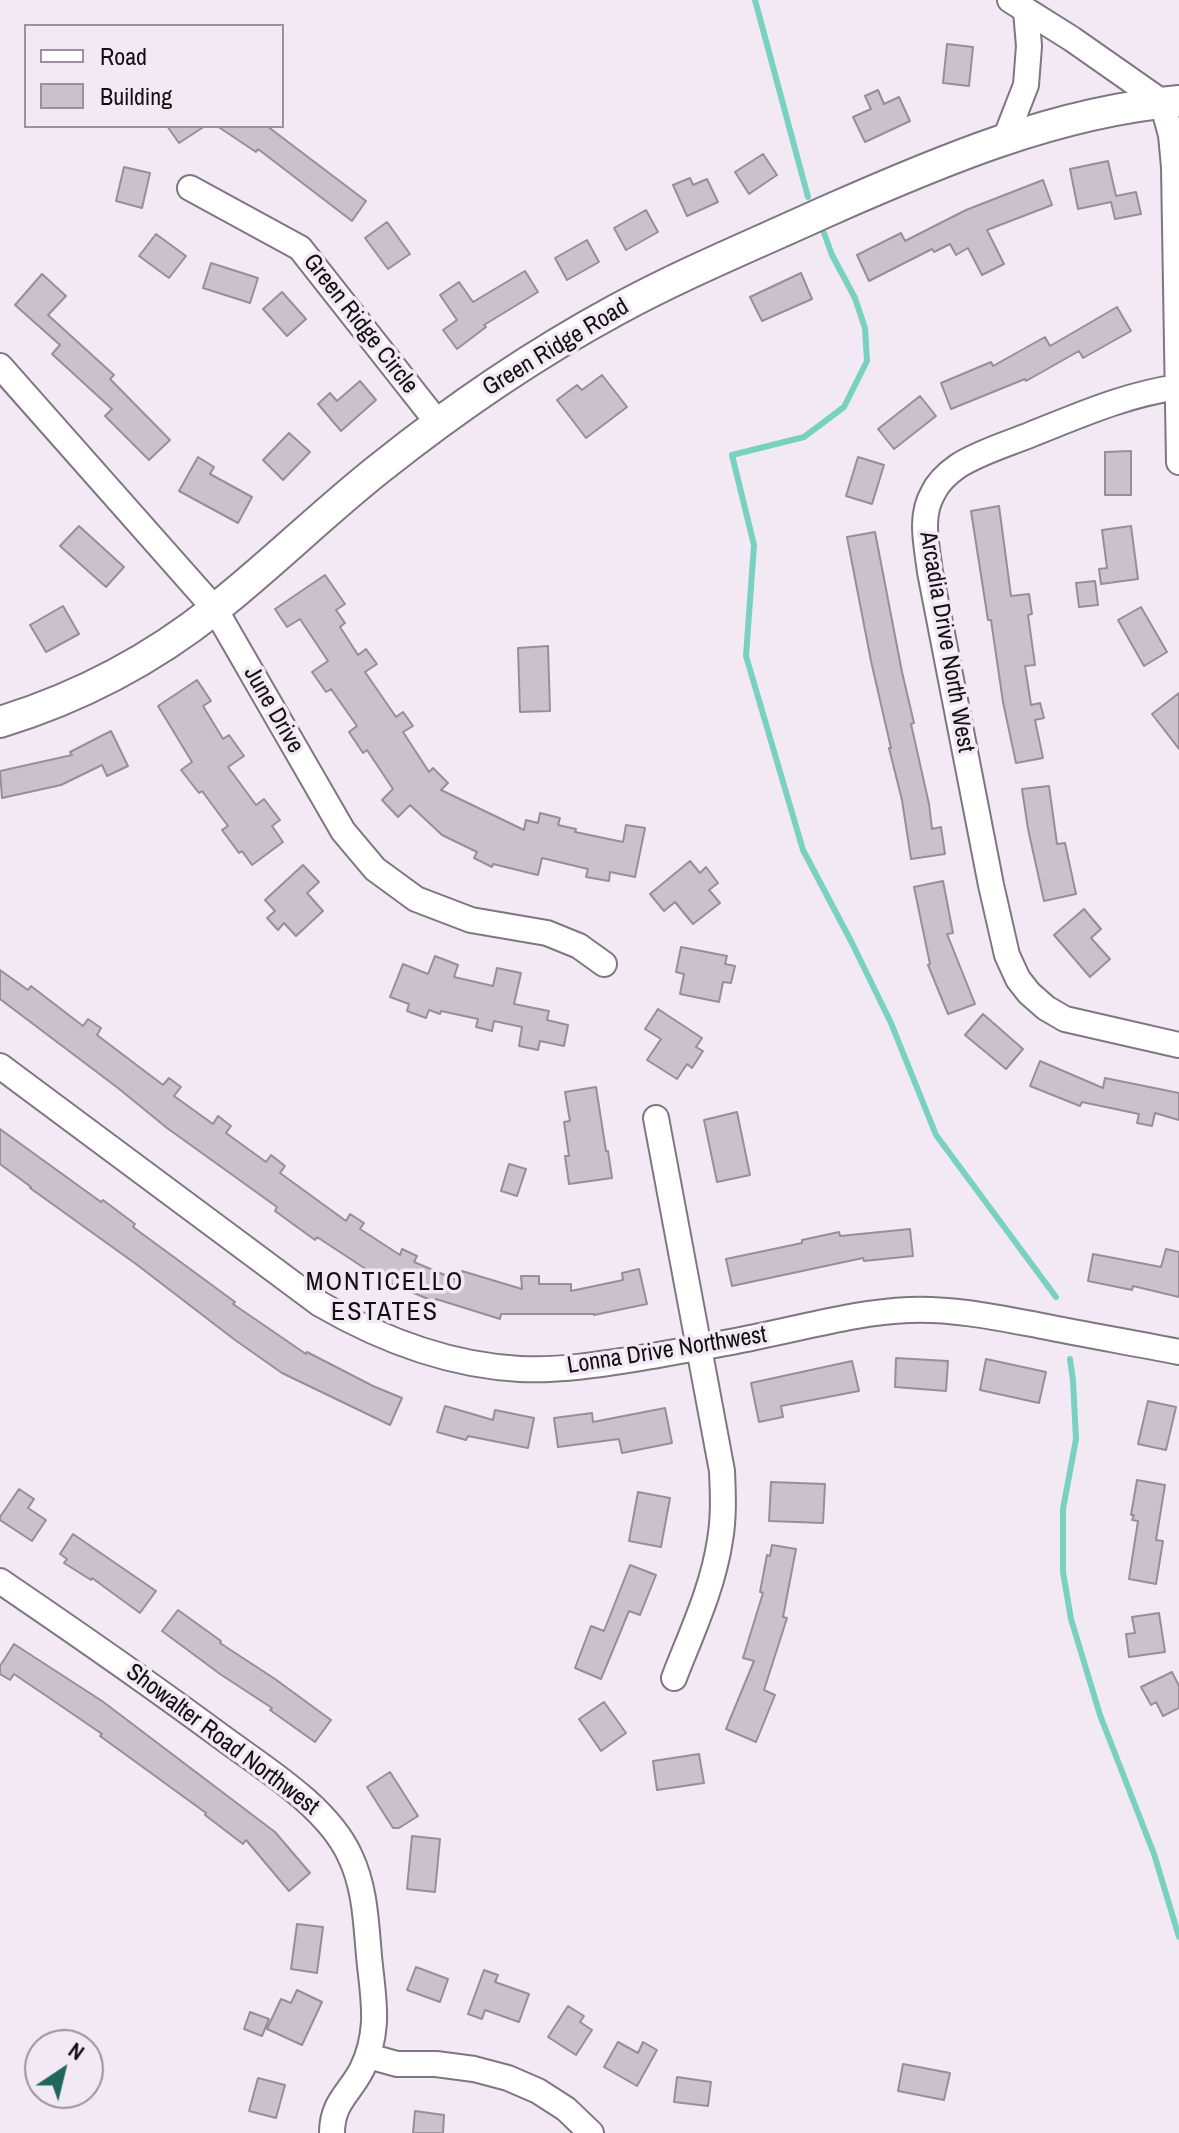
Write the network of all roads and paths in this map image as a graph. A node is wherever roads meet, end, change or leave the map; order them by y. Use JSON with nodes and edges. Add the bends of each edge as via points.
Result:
{"nodes":[{"id":1,"x":1018,"y":5,"type":"edge"},
{"id":2,"x":1171,"y":101,"type":"edge"},
{"id":3,"x":1005,"y":139,"type":"junction"},
{"id":4,"x":190,"y":188,"type":"dead end"},
{"id":5,"x":0,"y":366,"type":"edge"},
{"id":6,"x":1178,"y":387,"type":"edge"},
{"id":7,"x":438,"y":423,"type":"junction"},
{"id":8,"x":1179,"y":462,"type":"edge"},
{"id":9,"x":215,"y":609,"type":"junction"},
{"id":10,"x":0,"y":722,"type":"edge"},
{"id":11,"x":604,"y":964,"type":"dead end"},
{"id":12,"x":1179,"y":1045,"type":"edge"},
{"id":13,"x":0,"y":1066,"type":"edge"},
{"id":14,"x":656,"y":1118,"type":"dead end"},
{"id":15,"x":699,"y":1348,"type":"junction"},
{"id":16,"x":1179,"y":1352,"type":"edge"},
{"id":17,"x":0,"y":1581,"type":"edge"},
{"id":18,"x":674,"y":1678,"type":"dead end"},
{"id":19,"x":368,"y":2056,"type":"junction"},
{"id":20,"x":332,"y":2133,"type":"edge"},
{"id":21,"x":591,"y":2133,"type":"edge"}],
"edges":[{"from":1,"to":2,"type":"street"},
{"from":1,"to":3,"type":"street","via":[[1029,46],[1026,85]]},
{"from":2,"to":3,"type":"street","name":"Green Ridge Road","via":[[1066,120]]},
{"from":2,"to":6,"type":"street"},
{"from":3,"to":7,"type":"street","name":"Green Ridge Road","via":[[882,187],[616,309]]},
{"from":4,"to":7,"type":"street","name":"Green Ridge Circle","via":[[300,248]]},
{"from":5,"to":9,"type":"street","name":"June Drive"},
{"from":6,"to":8,"type":"street"},
{"from":6,"to":12,"type":"street","name":"Arcadia Drive North West","via":[[1118,400],[959,466],[932,494],[924,524],[999,919],[1018,979],[1065,1019]]},
{"from":7,"to":9,"type":"street","name":"Green Ridge Road"},
{"from":9,"to":10,"type":"street","name":"Green Ridge Road","via":[[115,675]]},
{"from":9,"to":11,"type":"street","name":"June Drive","via":[[343,831],[375,869],[416,899],[471,920],[547,933]]},
{"from":13,"to":15,"type":"street","name":"Lonna Drive Northwest","via":[[320,1304],[398,1343],[520,1369],[585,1367]]},
{"from":14,"to":15,"type":"street"},
{"from":15,"to":16,"type":"street","name":"Lonna Drive Northwest","via":[[872,1312],[913,1310],[996,1318]]},
{"from":15,"to":18,"type":"street","via":[[722,1471],[723,1507],[709,1584]]},
{"from":17,"to":19,"type":"street","name":"Showalter Road Northwest","via":[[281,1781],[336,1832],[350,1854],[364,1905],[374,2025]]},
{"from":19,"to":20,"type":"street","name":"Showalter Road Northwest","via":[[341,2097]]},
{"from":19,"to":21,"type":"street","via":[[508,2078],[566,2109]]}]}
